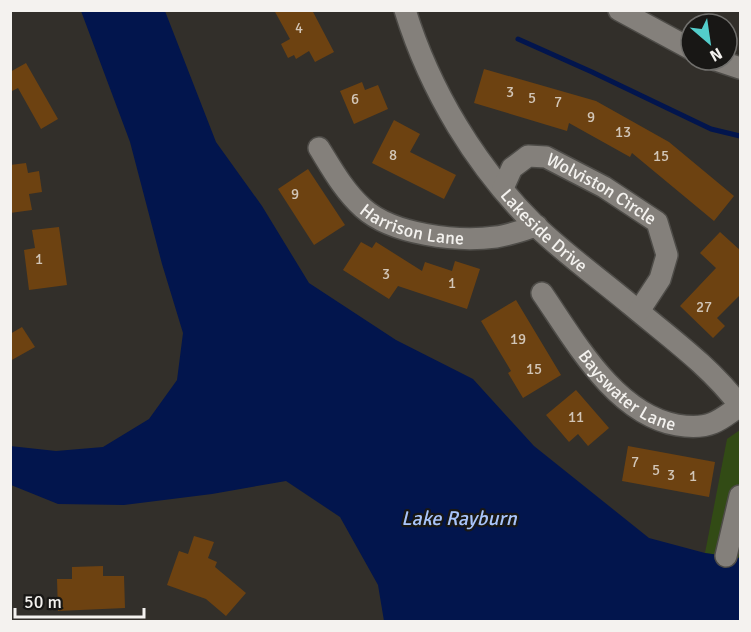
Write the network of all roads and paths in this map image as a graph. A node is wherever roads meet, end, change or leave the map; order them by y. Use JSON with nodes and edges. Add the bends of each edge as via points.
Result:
{"nodes":[{"id":1,"x":405,"y":10,"type":"edge"},
{"id":2,"x":623,"y":12,"type":"edge"},
{"id":3,"x":679,"y":43,"type":"edge"},
{"id":4,"x":320,"y":148,"type":"dead end"},
{"id":5,"x":503,"y":188,"type":"junction"},
{"id":6,"x":537,"y":226,"type":"junction"},
{"id":7,"x":542,"y":292,"type":"dead end"},
{"id":8,"x":639,"y":311,"type":"junction"},
{"id":9,"x":740,"y":406,"type":"edge"},
{"id":10,"x":741,"y":496,"type":"edge"},
{"id":11,"x":726,"y":556,"type":"dead end"}],
"edges":[{"from":1,"to":5,"type":"street","name":"Lakeside Drive","via":[[443,104]]},
{"from":2,"to":3,"type":"street"},
{"from":4,"to":6,"type":"street","name":"Harrison Lane","via":[[339,181],[364,209],[397,228],[468,238],[496,237]]},
{"from":5,"to":6,"type":"street","name":"Lakeside Drive"},
{"from":5,"to":8,"type":"street","name":"Wolviston Circle","via":[[512,168],[528,156],[546,157],[604,187],[657,222],[667,255],[660,279]]},
{"from":6,"to":8,"type":"street","name":"Lakeside Drive"},
{"from":7,"to":9,"type":"street","name":"Bayswater Lane","via":[[586,357],[634,406],[664,423],[692,428],[713,423]]},
{"from":8,"to":9,"type":"street","name":"Lakeside Drive","via":[[705,366]]},
{"from":10,"to":11,"type":"street"}]}
